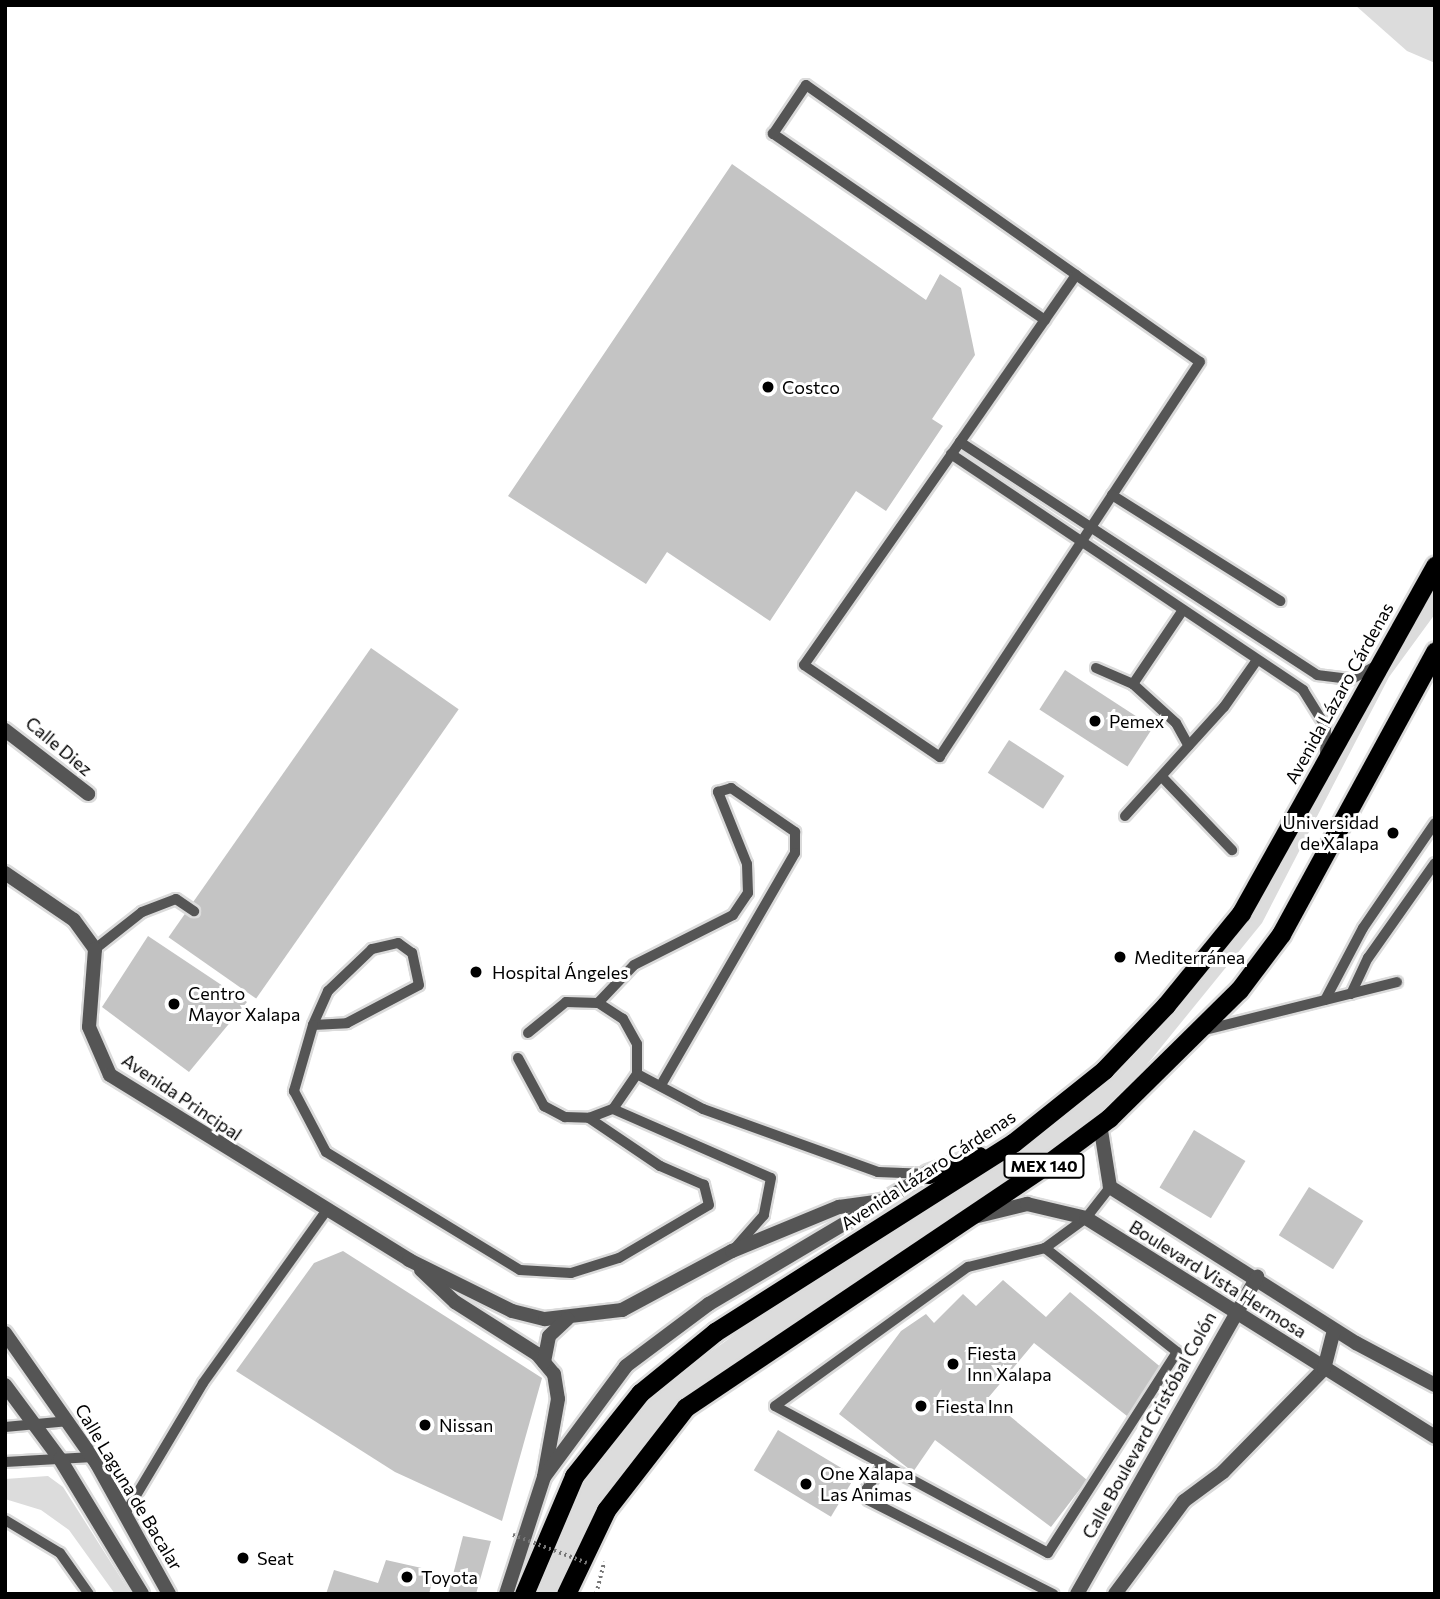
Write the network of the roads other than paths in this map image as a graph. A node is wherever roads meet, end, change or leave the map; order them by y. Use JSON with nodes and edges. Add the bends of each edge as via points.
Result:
{"nodes":[{"id":1,"x":1076,"y":275,"type":"junction"},
{"id":2,"x":1045,"y":320,"type":"junction"},
{"id":3,"x":960,"y":442,"type":"junction"},
{"id":4,"x":951,"y":454,"type":"junction"},
{"id":5,"x":1112,"y":495,"type":"junction"},
{"id":6,"x":1090,"y":528,"type":"junction"},
{"id":7,"x":1082,"y":541,"type":"junction"},
{"id":8,"x":1435,"y":566,"type":"edge"},
{"id":9,"x":1280,"y":601,"type":"dead end"},
{"id":10,"x":1183,"y":610,"type":"junction"},
{"id":11,"x":1435,"y":651,"type":"edge"},
{"id":12,"x":1257,"y":660,"type":"junction"},
{"id":13,"x":1374,"y":667,"type":"junction"},
{"id":14,"x":1096,"y":668,"type":"dead end"},
{"id":15,"x":1133,"y":684,"type":"junction"},
{"id":16,"x":5,"y":730,"type":"edge"},
{"id":17,"x":1189,"y":746,"type":"junction"},
{"id":18,"x":1324,"y":760,"type":"junction"},
{"id":19,"x":1163,"y":778,"type":"junction"},
{"id":20,"x":88,"y":794,"type":"dead end"},
{"id":21,"x":1125,"y":816,"type":"dead end"},
{"id":22,"x":1435,"y":823,"type":"edge"},
{"id":23,"x":1232,"y":850,"type":"dead end"},
{"id":24,"x":1435,"y":863,"type":"edge"},
{"id":25,"x":5,"y":873,"type":"edge"},
{"id":26,"x":194,"y":911,"type":"dead end"},
{"id":27,"x":95,"y":949,"type":"junction"},
{"id":28,"x":1397,"y":982,"type":"dead end"},
{"id":29,"x":1350,"y":994,"type":"junction"},
{"id":30,"x":1325,"y":1000,"type":"junction"},
{"id":31,"x":598,"y":1003,"type":"junction"},
{"id":32,"x":313,"y":1025,"type":"junction"},
{"id":33,"x":1198,"y":1031,"type":"junction"},
{"id":34,"x":528,"y":1033,"type":"dead end"},
{"id":35,"x":518,"y":1058,"type":"dead end"},
{"id":36,"x":637,"y":1074,"type":"junction"},
{"id":37,"x":661,"y":1085,"type":"junction"},
{"id":38,"x":613,"y":1109,"type":"junction"},
{"id":39,"x":589,"y":1118,"type":"junction"},
{"id":40,"x":1100,"y":1124,"type":"junction"},
{"id":41,"x":1013,"y":1143,"type":"junction"},
{"id":42,"x":928,"y":1174,"type":"junction"},
{"id":43,"x":1110,"y":1188,"type":"junction"},
{"id":44,"x":889,"y":1200,"type":"junction"},
{"id":45,"x":326,"y":1212,"type":"junction"},
{"id":46,"x":1086,"y":1218,"type":"junction"},
{"id":47,"x":966,"y":1219,"type":"junction"},
{"id":48,"x":1045,"y":1248,"type":"junction"},
{"id":49,"x":732,"y":1251,"type":"junction"},
{"id":50,"x":409,"y":1260,"type":"junction"},
{"id":51,"x":1257,"y":1277,"type":"junction"},
{"id":52,"x":1236,"y":1311,"type":"junction"},
{"id":53,"x":569,"y":1319,"type":"junction"},
{"id":54,"x":1334,"y":1330,"type":"junction"},
{"id":55,"x":5,"y":1333,"type":"edge"},
{"id":56,"x":544,"y":1362,"type":"junction"},
{"id":57,"x":1324,"y":1369,"type":"junction"},
{"id":58,"x":5,"y":1385,"type":"edge"},
{"id":59,"x":1435,"y":1385,"type":"edge"},
{"id":60,"x":69,"y":1421,"type":"junction"},
{"id":61,"x":38,"y":1425,"type":"junction"},
{"id":62,"x":5,"y":1427,"type":"edge"},
{"id":63,"x":1435,"y":1437,"type":"edge"},
{"id":64,"x":93,"y":1457,"type":"junction"},
{"id":65,"x":60,"y":1459,"type":"junction"},
{"id":66,"x":5,"y":1462,"type":"edge"},
{"id":67,"x":883,"y":1464,"type":"junction"},
{"id":68,"x":544,"y":1476,"type":"junction"},
{"id":69,"x":125,"y":1514,"type":"junction"},
{"id":70,"x":5,"y":1520,"type":"edge"},
{"id":71,"x":89,"y":1594,"type":"edge"},
{"id":72,"x":142,"y":1594,"type":"edge"},
{"id":73,"x":169,"y":1594,"type":"edge"},
{"id":74,"x":506,"y":1594,"type":"edge"},
{"id":75,"x":524,"y":1594,"type":"edge"},
{"id":76,"x":566,"y":1594,"type":"edge"},
{"id":77,"x":1053,"y":1594,"type":"edge"},
{"id":78,"x":1077,"y":1594,"type":"edge"},
{"id":79,"x":1115,"y":1594,"type":"edge"}],
"edges":[{"from":1,"to":2,"type":"lane"},
{"from":1,"to":2,"type":"lane","via":[[806,85],[773,134]]},
{"from":1,"to":5,"type":"lane","via":[[1199,362]]},
{"from":2,"to":3,"type":"lane"},
{"from":3,"to":4,"type":"lane"},
{"from":3,"to":6,"type":"lane"},
{"from":4,"to":7,"type":"lane"},
{"from":4,"to":7,"type":"lane","via":[[804,665],[940,757]]},
{"from":5,"to":6,"type":"lane"},
{"from":5,"to":9,"type":"lane"},
{"from":6,"to":7,"type":"lane"},
{"from":6,"to":13,"type":"lane","via":[[1317,675],[1352,679]]},
{"from":7,"to":10,"type":"lane"},
{"from":8,"to":13,"type":"highway","name":"Avenida Lázaro Cárdenas","number":"MEX 140"},
{"from":10,"to":12,"type":"lane"},
{"from":10,"to":15,"type":"lane"},
{"from":11,"to":33,"type":"highway","number":"MEX 140","via":[[1281,934]]},
{"from":12,"to":17,"type":"lane"},
{"from":12,"to":18,"type":"lane","via":[[1312,699],[1326,727]]},
{"from":13,"to":18,"type":"highway","name":"Avenida Lázaro Cárdenas","number":"MEX 140"},
{"from":14,"to":15,"type":"lane"},
{"from":15,"to":17,"type":"lane","via":[[1176,723]]},
{"from":16,"to":20,"type":"street","name":"Calle Diez"},
{"from":17,"to":19,"type":"lane"},
{"from":18,"to":41,"type":"highway","name":"Avenida Lázaro Cárdenas","number":"MEX 140","via":[[1241,913],[1201,963],[1104,1070]]},
{"from":19,"to":21,"type":"lane"},
{"from":19,"to":23,"type":"lane"},
{"from":22,"to":30,"type":"lane","via":[[1363,928]]},
{"from":24,"to":29,"type":"lane","via":[[1368,958]]},
{"from":25,"to":27,"type":"street","via":[[74,920]]},
{"from":26,"to":27,"type":"lane","via":[[176,899],[142,912]]},
{"from":27,"to":45,"type":"street","name":"Avenida Principal","via":[[89,1027],[110,1075]]},
{"from":28,"to":29,"type":"lane"},
{"from":29,"to":30,"type":"lane"},
{"from":30,"to":33,"type":"lane"},
{"from":31,"to":34,"type":"lane","via":[[566,1002]]},
{"from":31,"to":36,"type":"lane","via":[[623,1018],[638,1044]]},
{"from":31,"to":37,"type":"lane","via":[[634,965],[733,915],[748,893],[747,864],[718,792],[731,788],[795,832],[795,853]]},
{"from":32,"to":32,"type":"lane","via":[[328,991],[372,949],[398,943],[412,953],[419,985],[347,1023]]},
{"from":32,"to":39,"type":"lane","via":[[294,1091],[326,1152],[520,1270],[571,1273],[619,1258],[709,1205],[704,1185],[660,1166]]},
{"from":33,"to":40,"type":"highway","number":"MEX 140"},
{"from":35,"to":39,"type":"lane","via":[[544,1106]]},
{"from":36,"to":37,"type":"lane"},
{"from":36,"to":38,"type":"lane"},
{"from":37,"to":42,"type":"lane","via":[[702,1109],[878,1172]]},
{"from":38,"to":39,"type":"lane"},
{"from":38,"to":49,"type":"lane","via":[[771,1178],[764,1216]]},
{"from":40,"to":43,"type":"street"},
{"from":40,"to":47,"type":"highway","number":"MEX 140"},
{"from":41,"to":42,"type":"highway"},
{"from":41,"to":75,"type":"highway","name":"Avenida Lázaro Cárdenas","number":"MEX 140","via":[[715,1332],[640,1393],[574,1476]]},
{"from":42,"to":44,"type":"street","name":"Avenida Lázaro Cárdenas"},
{"from":43,"to":46,"type":"lane"},
{"from":43,"to":51,"type":"street","name":"Boulevard Vista Hermosa"},
{"from":44,"to":49,"type":"street","name":"Avenida Principal","via":[[839,1207]]},
{"from":44,"to":68,"type":"street","name":"Avenida Lázaro Cárdenas","via":[[709,1304],[626,1366]]},
{"from":45,"to":50,"type":"street","name":"Avenida Principal"},
{"from":45,"to":69,"type":"lane","via":[[203,1383]]},
{"from":46,"to":47,"type":"street","name":"Boulevard Vista Hermosa","via":[[1027,1204]]},
{"from":46,"to":48,"type":"lane"},
{"from":46,"to":52,"type":"street","name":"Boulevard Vista Hermosa"},
{"from":47,"to":76,"type":"highway","number":"MEX 140","via":[[685,1407],[606,1510]]},
{"from":48,"to":67,"type":"lane","via":[[968,1267],[775,1406]]},
{"from":48,"to":67,"type":"lane","via":[[1177,1352],[1048,1553]]},
{"from":49,"to":53,"type":"street","name":"Avenida Principal","via":[[647,1301]]},
{"from":50,"to":53,"type":"street","name":"Avenida Principal","via":[[512,1311]]},
{"from":50,"to":56,"type":"street","name":"Avenida Principal","via":[[455,1302]]},
{"from":51,"to":52,"type":"street","name":"Calle Boulevard Cristóbal Colón"},
{"from":51,"to":54,"type":"street","name":"Boulevard Vista Hermosa"},
{"from":52,"to":57,"type":"street","name":"Boulevard Vista Hermosa"},
{"from":52,"to":78,"type":"street","name":"Calle Boulevard Cristóbal Colón"},
{"from":53,"to":56,"type":"street","via":[[549,1336]]},
{"from":54,"to":57,"type":"street"},
{"from":54,"to":59,"type":"street","name":"Boulevard Vista Hermosa"},
{"from":55,"to":60,"type":"street","name":"Calle Laguna de Bacalar"},
{"from":56,"to":68,"type":"street","via":[[554,1374],[558,1399]]},
{"from":57,"to":63,"type":"street","name":"Boulevard Vista Hermosa"},
{"from":57,"to":79,"type":"street","via":[[1223,1472],[1184,1501]]},
{"from":58,"to":61,"type":"street"},
{"from":60,"to":61,"type":"lane"},
{"from":60,"to":64,"type":"street","name":"Calle Laguna de Bacalar"},
{"from":61,"to":62,"type":"lane"},
{"from":61,"to":65,"type":"street"},
{"from":64,"to":65,"type":"lane"},
{"from":64,"to":69,"type":"street","name":"Calle Laguna de Bacalar"},
{"from":65,"to":66,"type":"lane"},
{"from":65,"to":72,"type":"street"},
{"from":67,"to":77,"type":"lane","via":[[866,1490],[868,1500]]},
{"from":68,"to":74,"type":"street","name":"Avenida Lázaro Cárdenas"},
{"from":69,"to":73,"type":"street","name":"Calle Laguna de Bacalar"},
{"from":70,"to":71,"type":"lane","via":[[60,1553]]}]}
